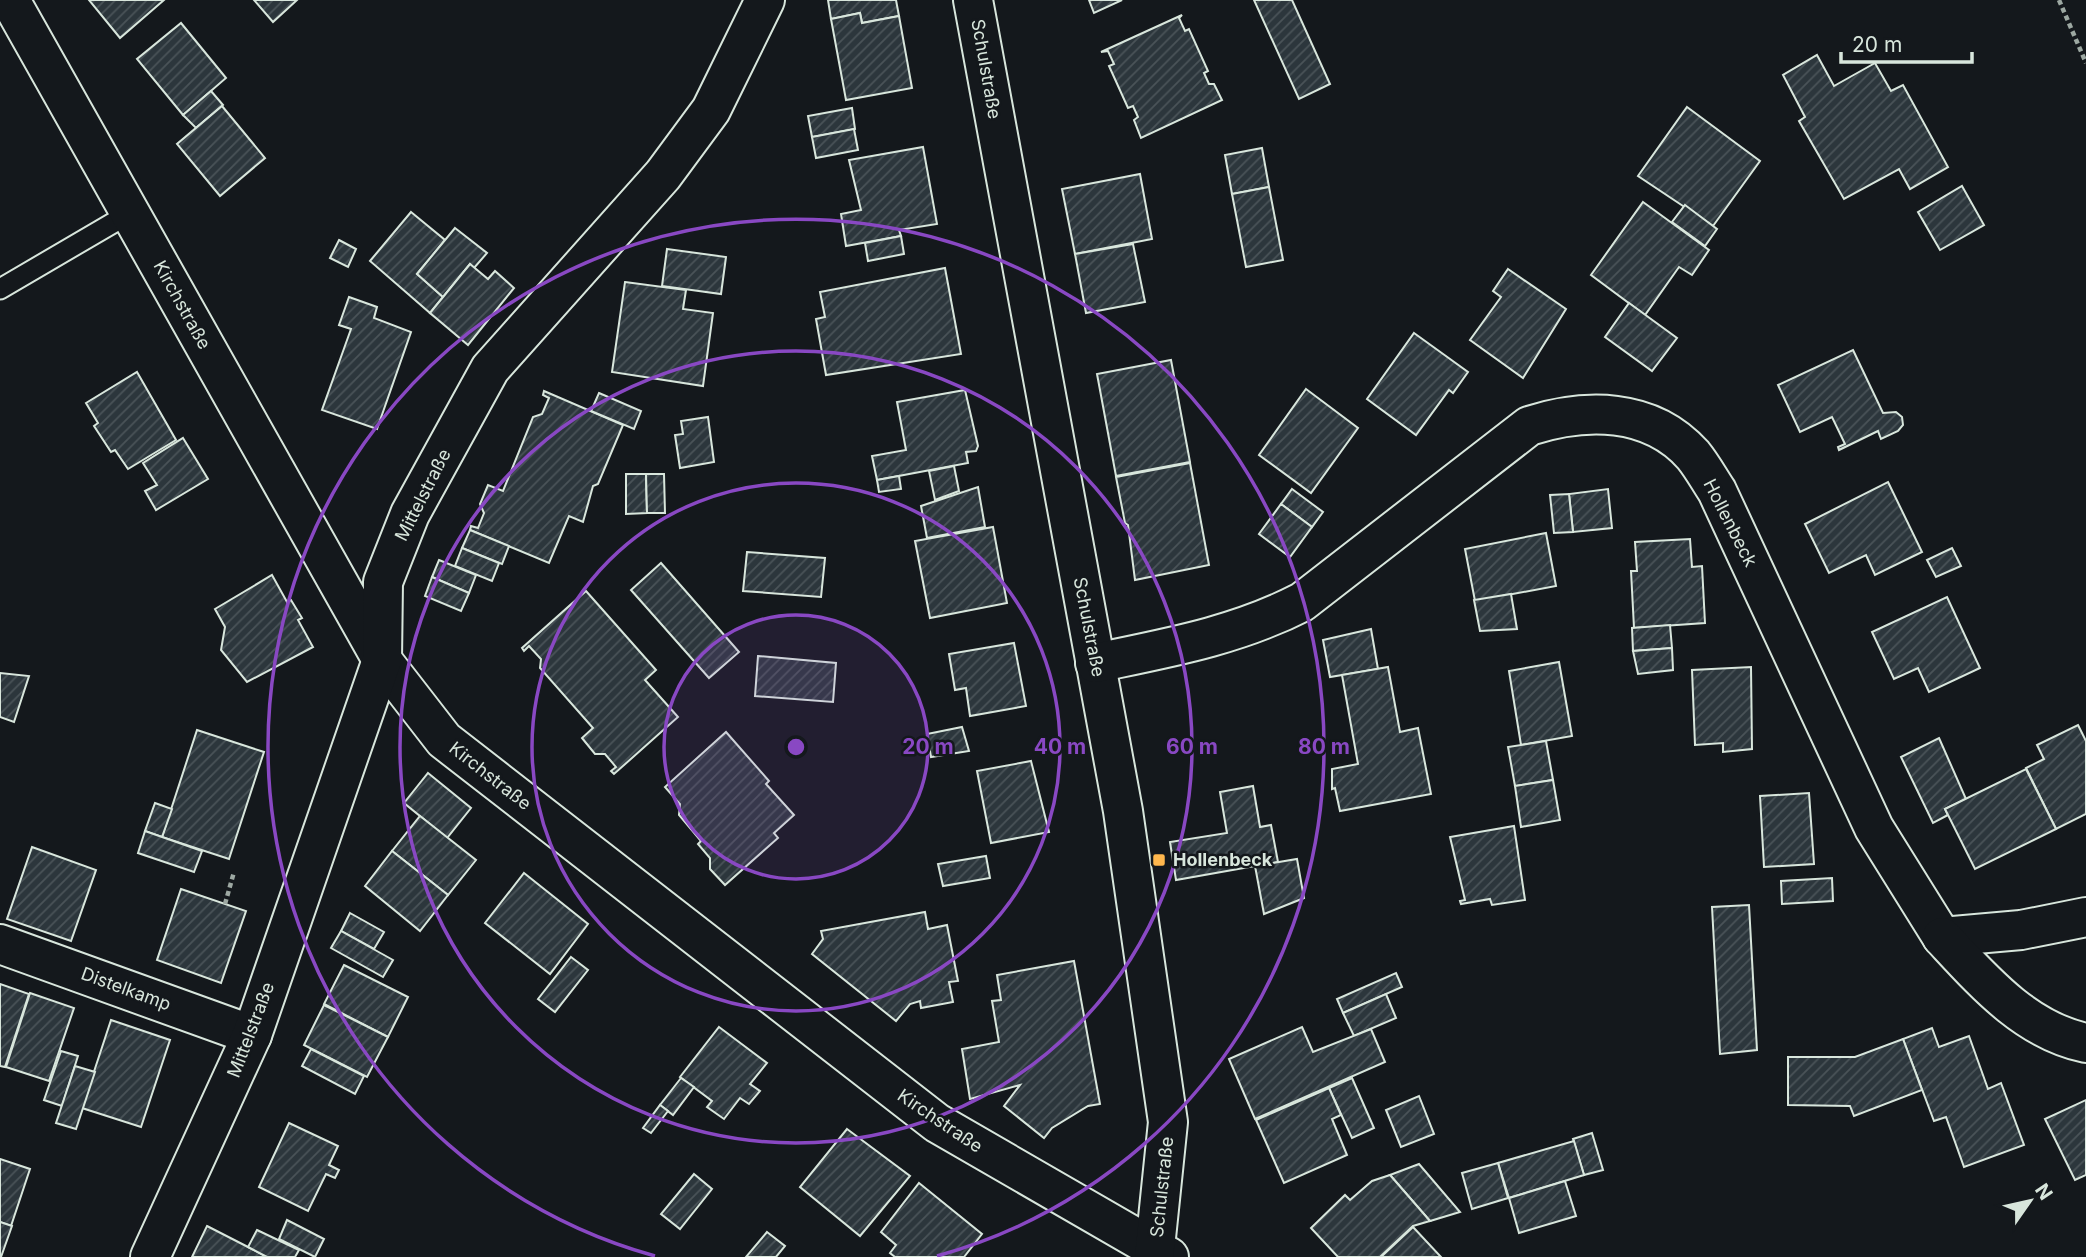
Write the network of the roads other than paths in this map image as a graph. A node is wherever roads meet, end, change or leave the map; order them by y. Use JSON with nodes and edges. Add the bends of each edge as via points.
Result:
{"nodes":[{"id":1,"x":10,"y":0,"type":"edge"},
{"id":2,"x":765,"y":0,"type":"edge"},
{"id":3,"x":973,"y":0,"type":"edge"},
{"id":4,"x":130,"y":213,"type":"junction"},
{"id":5,"x":0,"y":289,"type":"edge"},
{"id":6,"x":382,"y":660,"type":"junction"},
{"id":7,"x":1095,"y":663,"type":"junction"},
{"id":8,"x":2086,"y":917,"type":"edge"},
{"id":9,"x":1941,"y":937,"type":"junction"},
{"id":10,"x":0,"y":944,"type":"edge"},
{"id":11,"x":252,"y":1035,"type":"junction"},
{"id":12,"x":2086,"y":1043,"type":"edge"},
{"id":13,"x":1159,"y":1254,"type":"edge"},
{"id":14,"x":150,"y":1257,"type":"edge"}],
"edges":[{"from":1,"to":4,"type":"street","name":"Kirchstraße"},
{"from":2,"to":6,"type":"street","name":"Mittelstraße","via":[[711,110],[663,176],[490,369],[410,514],[383,582]]},
{"from":3,"to":7,"type":"street","name":"Schulstraße"},
{"from":4,"to":5,"type":"lane"},
{"from":4,"to":6,"type":"street","name":"Kirchstraße"},
{"from":6,"to":11,"type":"street","name":"Mittelstraße"},
{"from":6,"to":13,"type":"street","name":"Kirchstraße","via":[[444,740],[937,1123]]},
{"from":7,"to":9,"type":"street","name":"Hollenbeck","via":[[1219,637],[1302,602],[1529,426],[1572,415],[1630,416],[1666,433],[1693,455],[1717,491],[1874,828]]},
{"from":7,"to":13,"type":"street","name":"Schulstraße","via":[[1123,811],[1168,1122]]},
{"from":8,"to":9,"type":"street","via":[[2021,930]]},
{"from":9,"to":12,"type":"street","name":"Hollenbeck","via":[[2018,1013],[2054,1033]]},
{"from":10,"to":11,"type":"street","name":"Distelkamp"},
{"from":11,"to":14,"type":"street","name":"Mittelstraße"}]}
